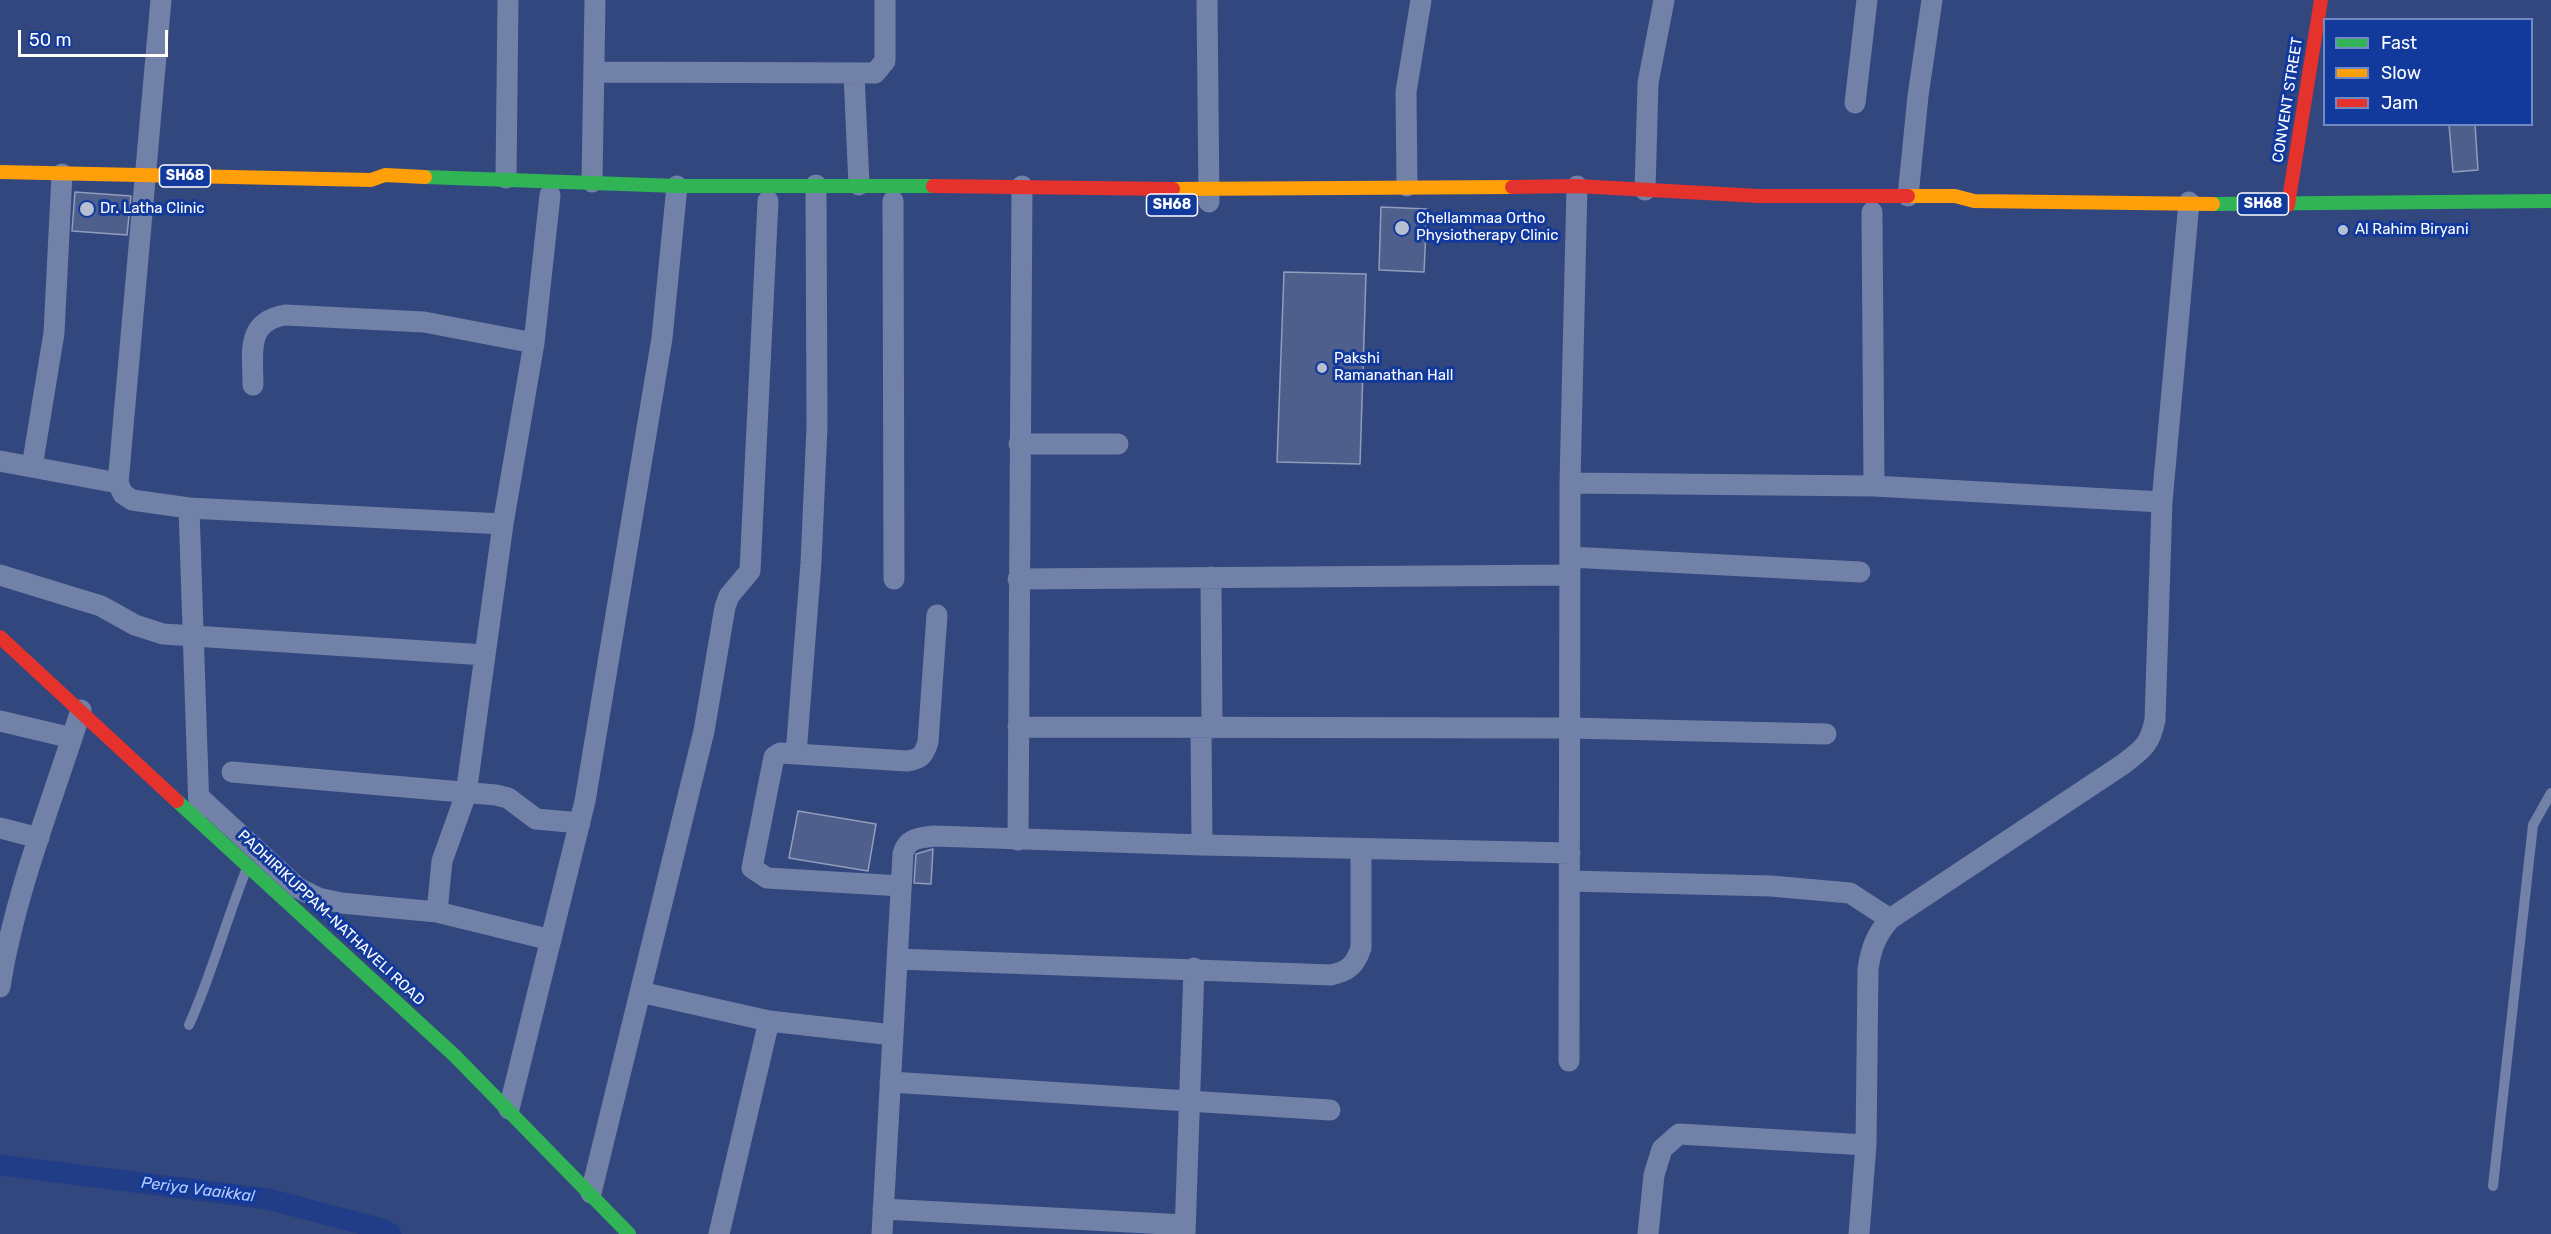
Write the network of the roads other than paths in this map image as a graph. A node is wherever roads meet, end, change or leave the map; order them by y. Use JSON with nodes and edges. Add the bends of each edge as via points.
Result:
{"nodes":[{"id":1,"x":161,"y":0,"type":"edge"},
{"id":2,"x":508,"y":0,"type":"edge"},
{"id":3,"x":596,"y":0,"type":"edge"},
{"id":4,"x":885,"y":0,"type":"edge"},
{"id":5,"x":1207,"y":0,"type":"edge"},
{"id":6,"x":1421,"y":0,"type":"edge"},
{"id":7,"x":1664,"y":0,"type":"edge"},
{"id":8,"x":1867,"y":0,"type":"edge"},
{"id":9,"x":1932,"y":0,"type":"edge"},
{"id":10,"x":2321,"y":0,"type":"edge"},
{"id":11,"x":594,"y":72,"type":"junction"},
{"id":12,"x":854,"y":74,"type":"junction"},
{"id":13,"x":1855,"y":103,"type":"dead end"},
{"id":14,"x":0,"y":172,"type":"edge"},
{"id":15,"x":62,"y":174,"type":"junction"},
{"id":16,"x":147,"y":176,"type":"junction"},
{"id":17,"x":506,"y":178,"type":"junction"},
{"id":18,"x":371,"y":180,"type":"junction"},
{"id":19,"x":592,"y":182,"type":"junction"},
{"id":20,"x":859,"y":185,"type":"junction"},
{"id":21,"x":1407,"y":186,"type":"junction"},
{"id":22,"x":1645,"y":190,"type":"junction"},
{"id":23,"x":550,"y":195,"type":"junction"},
{"id":24,"x":1908,"y":196,"type":"junction"},
{"id":25,"x":676,"y":197,"type":"junction"},
{"id":26,"x":767,"y":197,"type":"junction"},
{"id":27,"x":816,"y":197,"type":"junction"},
{"id":28,"x":607,"y":198,"type":"dead end"},
{"id":29,"x":1576,"y":198,"type":"junction"},
{"id":30,"x":1022,"y":199,"type":"junction"},
{"id":31,"x":894,"y":201,"type":"dead end"},
{"id":32,"x":1209,"y":201,"type":"junction"},
{"id":33,"x":1517,"y":201,"type":"dead end"},
{"id":34,"x":1974,"y":201,"type":"junction"},
{"id":35,"x":2551,"y":201,"type":"edge"},
{"id":36,"x":2189,"y":202,"type":"junction"},
{"id":37,"x":1304,"y":203,"type":"dead end"},
{"id":38,"x":2288,"y":205,"type":"junction"},
{"id":39,"x":1955,"y":210,"type":"dead end"},
{"id":40,"x":1873,"y":212,"type":"dead end"},
{"id":41,"x":534,"y":342,"type":"junction"},
{"id":42,"x":253,"y":384,"type":"dead end"},
{"id":43,"x":1019,"y":444,"type":"junction"},
{"id":44,"x":1118,"y":444,"type":"dead end"},
{"id":45,"x":0,"y":461,"type":"edge"},
{"id":46,"x":32,"y":467,"type":"junction"},
{"id":47,"x":118,"y":483,"type":"junction"},
{"id":48,"x":1570,"y":483,"type":"junction"},
{"id":49,"x":1874,"y":486,"type":"junction"},
{"id":50,"x":2162,"y":502,"type":"junction"},
{"id":51,"x":189,"y":508,"type":"junction"},
{"id":52,"x":503,"y":524,"type":"junction"},
{"id":53,"x":1570,"y":566,"type":"junction"},
{"id":54,"x":1860,"y":572,"type":"dead end"},
{"id":55,"x":0,"y":575,"type":"edge"},
{"id":56,"x":1211,"y":577,"type":"junction"},
{"id":57,"x":894,"y":579,"type":"dead end"},
{"id":58,"x":1018,"y":579,"type":"junction"},
{"id":59,"x":937,"y":615,"type":"dead end"},
{"id":60,"x":195,"y":636,"type":"junction"},
{"id":61,"x":0,"y":637,"type":"edge"},
{"id":62,"x":484,"y":655,"type":"junction"},
{"id":63,"x":81,"y":710,"type":"junction"},
{"id":64,"x":0,"y":721,"type":"edge"},
{"id":65,"x":1018,"y":727,"type":"junction"},
{"id":66,"x":1206,"y":728,"type":"junction"},
{"id":67,"x":1570,"y":728,"type":"junction"},
{"id":68,"x":1826,"y":734,"type":"dead end"},
{"id":69,"x":72,"y":738,"type":"junction"},
{"id":70,"x":796,"y":754,"type":"junction"},
{"id":71,"x":232,"y":772,"type":"dead end"},
{"id":72,"x":2551,"y":793,"type":"edge"},
{"id":73,"x":466,"y":794,"type":"junction"},
{"id":74,"x":199,"y":797,"type":"junction"},
{"id":75,"x":200,"y":820,"type":"junction"},
{"id":76,"x":580,"y":823,"type":"junction"},
{"id":77,"x":0,"y":828,"type":"edge"},
{"id":78,"x":39,"y":838,"type":"junction"},
{"id":79,"x":1018,"y":840,"type":"junction"},
{"id":80,"x":1202,"y":845,"type":"junction"},
{"id":81,"x":1361,"y":849,"type":"junction"},
{"id":82,"x":1570,"y":853,"type":"junction"},
{"id":83,"x":248,"y":864,"type":"junction"},
{"id":84,"x":1570,"y":881,"type":"junction"},
{"id":85,"x":901,"y":886,"type":"junction"},
{"id":86,"x":437,"y":912,"type":"junction"},
{"id":87,"x":1886,"y":915,"type":"junction"},
{"id":88,"x":551,"y":940,"type":"junction"},
{"id":89,"x":2,"y":958,"type":"edge"},
{"id":90,"x":897,"y":959,"type":"junction"},
{"id":91,"x":1194,"y":968,"type":"junction"},
{"id":92,"x":0,"y":987,"type":"edge"},
{"id":93,"x":640,"y":992,"type":"junction"},
{"id":94,"x":769,"y":1021,"type":"junction"},
{"id":95,"x":189,"y":1025,"type":"dead end"},
{"id":96,"x":893,"y":1035,"type":"junction"},
{"id":97,"x":1569,"y":1061,"type":"dead end"},
{"id":98,"x":890,"y":1082,"type":"junction"},
{"id":99,"x":1190,"y":1099,"type":"junction"},
{"id":100,"x":509,"y":1109,"type":"junction"},
{"id":101,"x":1330,"y":1110,"type":"dead end"},
{"id":102,"x":1866,"y":1145,"type":"junction"},
{"id":103,"x":2493,"y":1186,"type":"dead end"},
{"id":104,"x":591,"y":1193,"type":"junction"},
{"id":105,"x":883,"y":1209,"type":"junction"},
{"id":106,"x":1185,"y":1229,"type":"edge"},
{"id":107,"x":629,"y":1234,"type":"edge"},
{"id":108,"x":719,"y":1234,"type":"edge"},
{"id":109,"x":882,"y":1234,"type":"edge"},
{"id":110,"x":1648,"y":1234,"type":"edge"},
{"id":111,"x":1859,"y":1234,"type":"edge"}],
"edges":[{"from":1,"to":16,"type":"street"},
{"from":2,"to":17,"type":"street"},
{"from":3,"to":11,"type":"street"},
{"from":4,"to":12,"type":"street","via":[[885,61],[874,73]]},
{"from":5,"to":32,"type":"street"},
{"from":6,"to":21,"type":"street","via":[[1406,92]]},
{"from":7,"to":22,"type":"street","via":[[1648,83]]},
{"from":8,"to":13,"type":"street"},
{"from":9,"to":24,"type":"street"},
{"from":10,"to":38,"type":"main road","name":"CONVENT STREET"},
{"from":11,"to":12,"type":"street"},
{"from":11,"to":19,"type":"street"},
{"from":12,"to":20,"type":"street"},
{"from":14,"to":15,"type":"main road","number":"SH68"},
{"from":15,"to":16,"type":"main road","number":"SH68"},
{"from":15,"to":46,"type":"street","via":[[54,333]]},
{"from":16,"to":18,"type":"main road","number":"SH68"},
{"from":16,"to":47,"type":"street"},
{"from":17,"to":18,"type":"main road","number":"SH68","via":[[385,175]]},
{"from":17,"to":19,"type":"main road","number":"SH68"},
{"from":18,"to":23,"type":"main road","number":"SH68","via":[[386,189]]},
{"from":19,"to":25,"type":"main road","number":"SH68"},
{"from":20,"to":27,"type":"main road","number":"SH68"},
{"from":20,"to":30,"type":"main road","number":"SH68"},
{"from":21,"to":29,"type":"main road","number":"SH68"},
{"from":21,"to":32,"type":"main road","number":"SH68"},
{"from":22,"to":24,"type":"main road","number":"SH68","via":[[1759,196]]},
{"from":22,"to":29,"type":"main road","number":"SH68"},
{"from":23,"to":28,"type":"main road","number":"SH68"},
{"from":23,"to":41,"type":"street"},
{"from":24,"to":34,"type":"main road","number":"SH68","via":[[1955,196]]},
{"from":25,"to":26,"type":"main road","number":"SH68"},
{"from":25,"to":76,"type":"street","via":[[662,338]]},
{"from":26,"to":27,"type":"main road","number":"SH68"},
{"from":26,"to":93,"type":"street","via":[[750,571],[725,607],[704,731]]},
{"from":27,"to":70,"type":"street","via":[[817,426]]},
{"from":29,"to":48,"type":"street"},
{"from":30,"to":32,"type":"main road","number":"SH68"},
{"from":30,"to":43,"type":"street"},
{"from":31,"to":57,"type":"street"},
{"from":33,"to":37,"type":"main road"},
{"from":34,"to":36,"type":"main road","number":"SH68"},
{"from":34,"to":39,"type":"main road","number":"SH68"},
{"from":35,"to":38,"type":"main road","number":"SH68"},
{"from":36,"to":38,"type":"main road","number":"SH68"},
{"from":36,"to":50,"type":"street"},
{"from":40,"to":49,"type":"street"},
{"from":41,"to":42,"type":"street","via":[[424,322],[285,315],[268,318],[253,341]]},
{"from":41,"to":52,"type":"street"},
{"from":43,"to":44,"type":"street"},
{"from":43,"to":58,"type":"street"},
{"from":45,"to":46,"type":"street"},
{"from":46,"to":47,"type":"street"},
{"from":47,"to":51,"type":"street","via":[[123,494],[132,500]]},
{"from":48,"to":49,"type":"street"},
{"from":48,"to":53,"type":"street"},
{"from":49,"to":50,"type":"street"},
{"from":50,"to":87,"type":"street","via":[[2153,729],[2140,752]]},
{"from":51,"to":52,"type":"street"},
{"from":51,"to":60,"type":"street"},
{"from":52,"to":62,"type":"street"},
{"from":53,"to":54,"type":"street"},
{"from":53,"to":56,"type":"street"},
{"from":53,"to":67,"type":"street"},
{"from":55,"to":60,"type":"street","via":[[101,606],[148,630]]},
{"from":56,"to":58,"type":"street"},
{"from":56,"to":66,"type":"street"},
{"from":58,"to":65,"type":"street"},
{"from":59,"to":70,"type":"street","via":[[924,754],[907,761]]},
{"from":60,"to":62,"type":"street"},
{"from":60,"to":74,"type":"street"},
{"from":61,"to":63,"type":"main road","name":"PADHIRIKUPPAM-NATHAVELI ROAD"},
{"from":62,"to":73,"type":"street"},
{"from":63,"to":69,"type":"street"},
{"from":63,"to":75,"type":"main road","name":"PADHIRIKUPPAM-NATHAVELI ROAD"},
{"from":64,"to":69,"type":"street"},
{"from":65,"to":66,"type":"street"},
{"from":65,"to":79,"type":"street"},
{"from":66,"to":67,"type":"street"},
{"from":66,"to":80,"type":"street"},
{"from":67,"to":68,"type":"street"},
{"from":67,"to":82,"type":"street"},
{"from":69,"to":78,"type":"street"},
{"from":70,"to":85,"type":"street","via":[[780,753],[774,757],[752,868],[767,879]]},
{"from":71,"to":73,"type":"street"},
{"from":72,"to":103,"type":"lane","via":[[2533,825]]},
{"from":73,"to":76,"type":"street","via":[[508,798],[545,822]]},
{"from":73,"to":86,"type":"street","via":[[442,861]]},
{"from":74,"to":75,"type":"street"},
{"from":74,"to":86,"type":"street","via":[[298,888],[318,898]]},
{"from":75,"to":83,"type":"main road","name":"PADHIRIKUPPAM-NATHAVELI ROAD"},
{"from":76,"to":88,"type":"street"},
{"from":77,"to":78,"type":"street"},
{"from":78,"to":89,"type":"street"},
{"from":79,"to":80,"type":"street"},
{"from":79,"to":85,"type":"street","via":[[934,836],[912,839],[905,845]]},
{"from":80,"to":81,"type":"street"},
{"from":81,"to":82,"type":"street"},
{"from":81,"to":91,"type":"street","via":[[1361,948],[1346,972],[1331,975]]},
{"from":82,"to":84,"type":"street"},
{"from":83,"to":95,"type":"lane"},
{"from":83,"to":100,"type":"main road","name":"PADHIRIKUPPAM-NATHAVELI ROAD"},
{"from":84,"to":87,"type":"street","via":[[1771,886],[1850,893]]},
{"from":84,"to":97,"type":"street"},
{"from":85,"to":90,"type":"street"},
{"from":86,"to":88,"type":"street"},
{"from":87,"to":102,"type":"street","via":[[1871,948],[1868,969]]},
{"from":88,"to":100,"type":"street"},
{"from":89,"to":92,"type":"street"},
{"from":90,"to":91,"type":"street"},
{"from":90,"to":96,"type":"street"},
{"from":91,"to":99,"type":"street"},
{"from":93,"to":94,"type":"street"},
{"from":93,"to":104,"type":"street"},
{"from":94,"to":96,"type":"street"},
{"from":94,"to":108,"type":"street"},
{"from":96,"to":98,"type":"street"},
{"from":98,"to":99,"type":"street"},
{"from":98,"to":105,"type":"street"},
{"from":99,"to":101,"type":"street"},
{"from":99,"to":106,"type":"street"},
{"from":100,"to":104,"type":"main road","name":"PADHIRIKUPPAM-NATHAVELI ROAD"},
{"from":102,"to":110,"type":"street","via":[[1679,1134],[1662,1149],[1653,1175]]},
{"from":102,"to":111,"type":"street"},
{"from":104,"to":107,"type":"main road","name":"PADHIRIKUPPAM-NATHAVELI ROAD"},
{"from":105,"to":106,"type":"street"},
{"from":105,"to":109,"type":"street"}]}
